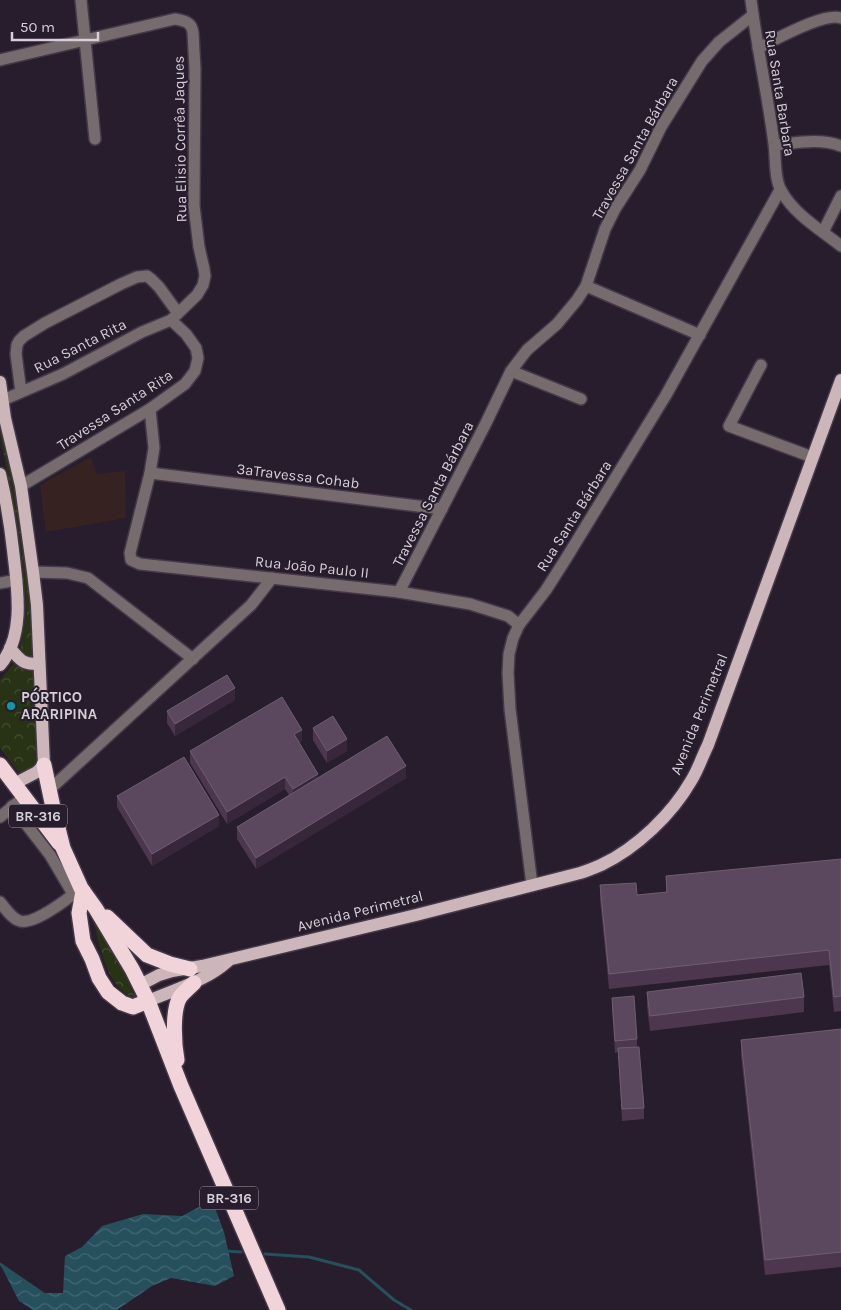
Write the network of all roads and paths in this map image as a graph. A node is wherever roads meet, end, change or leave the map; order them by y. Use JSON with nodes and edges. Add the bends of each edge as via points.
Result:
{"nodes":[{"id":1,"x":81,"y":0,"type":"edge"},
{"id":2,"x":751,"y":0,"type":"edge"},
{"id":3,"x":753,"y":15,"type":"junction"},
{"id":4,"x":841,"y":18,"type":"edge"},
{"id":5,"x":85,"y":40,"type":"junction"},
{"id":6,"x":758,"y":48,"type":"junction"},
{"id":7,"x":0,"y":60,"type":"edge"},
{"id":8,"x":95,"y":139,"type":"dead end"},
{"id":9,"x":775,"y":145,"type":"junction"},
{"id":10,"x":841,"y":146,"type":"edge"},
{"id":11,"x":780,"y":190,"type":"junction"},
{"id":12,"x":841,"y":196,"type":"edge"},
{"id":13,"x":824,"y":232,"type":"junction"},
{"id":14,"x":841,"y":246,"type":"edge"},
{"id":15,"x":586,"y":286,"type":"junction"},
{"id":16,"x":175,"y":316,"type":"junction"},
{"id":17,"x":700,"y":335,"type":"junction"},
{"id":18,"x":761,"y":365,"type":"dead end"},
{"id":19,"x":511,"y":371,"type":"junction"},
{"id":20,"x":841,"y":380,"type":"edge"},
{"id":21,"x":0,"y":382,"type":"edge"},
{"id":22,"x":21,"y":392,"type":"junction"},
{"id":23,"x":581,"y":399,"type":"dead end"},
{"id":24,"x":2,"y":400,"type":"junction"},
{"id":25,"x":150,"y":409,"type":"junction"},
{"id":26,"x":812,"y":457,"type":"junction"},
{"id":27,"x":150,"y":473,"type":"junction"},
{"id":28,"x":0,"y":474,"type":"edge"},
{"id":29,"x":21,"y":486,"type":"junction"},
{"id":30,"x":4,"y":505,"type":"edge"},
{"id":31,"x":442,"y":509,"type":"junction"},
{"id":32,"x":33,"y":572,"type":"junction"},
{"id":33,"x":272,"y":578,"type":"junction"},
{"id":34,"x":17,"y":580,"type":"junction"},
{"id":35,"x":0,"y":583,"type":"edge"},
{"id":36,"x":400,"y":592,"type":"junction"},
{"id":37,"x":519,"y":624,"type":"junction"},
{"id":38,"x":10,"y":648,"type":"junction"},
{"id":39,"x":193,"y":659,"type":"junction"},
{"id":40,"x":40,"y":663,"type":"junction"},
{"id":41,"x":0,"y":665,"type":"edge"},
{"id":42,"x":0,"y":765,"type":"edge"},
{"id":43,"x":44,"y":765,"type":"junction"},
{"id":44,"x":14,"y":784,"type":"junction"},
{"id":45,"x":49,"y":790,"type":"junction"},
{"id":46,"x":18,"y":802,"type":"junction"},
{"id":47,"x":0,"y":817,"type":"edge"},
{"id":48,"x":63,"y":848,"type":"junction"},
{"id":49,"x":532,"y":885,"type":"junction"},
{"id":50,"x":79,"y":891,"type":"junction"},
{"id":51,"x":0,"y":902,"type":"edge"},
{"id":52,"x":96,"y":909,"type":"junction"},
{"id":53,"x":192,"y":976,"type":"junction"},
{"id":54,"x":140,"y":985,"type":"junction"},
{"id":55,"x":148,"y":1001,"type":"junction"},
{"id":56,"x":181,"y":1086,"type":"junction"},
{"id":57,"x":278,"y":1310,"type":"edge"}],
"edges":[{"from":1,"to":5,"type":"street"},
{"from":2,"to":3,"type":"street","name":"Rua Santa Barbara"},
{"from":3,"to":6,"type":"street","name":"Rua Santa Barbara"},
{"from":3,"to":15,"type":"street","name":"Travessa Santa Bárbara","via":[[719,42],[702,61],[660,127],[640,170],[605,229]]},
{"from":4,"to":6,"type":"street","via":[[824,18]]},
{"from":5,"to":7,"type":"street"},
{"from":5,"to":8,"type":"street"},
{"from":5,"to":16,"type":"street","name":"Rua Elisio Corrêa Jaques","via":[[175,19],[185,20],[193,28],[194,206],[205,276],[198,295]]},
{"from":6,"to":9,"type":"street","name":"Rua Santa Barbara"},
{"from":9,"to":10,"type":"street","via":[[815,142]]},
{"from":9,"to":11,"type":"street","name":"Rua Santa Barbara"},
{"from":11,"to":13,"type":"street","via":[[800,214]]},
{"from":11,"to":17,"type":"street","name":"Rua Santa Bárbara"},
{"from":12,"to":13,"type":"street"},
{"from":13,"to":14,"type":"street"},
{"from":15,"to":17,"type":"street"},
{"from":15,"to":19,"type":"street","name":"Travessa Santa Bárbara","via":[[557,324],[527,350]]},
{"from":16,"to":22,"type":"street","name":"Rua Santa Rita"},
{"from":16,"to":22,"type":"street","name":"Travessa Santa Rita","via":[[159,286],[147,276],[121,284],[45,323],[19,341],[16,354]]},
{"from":16,"to":25,"type":"street","name":"Travessa Santa Rita","via":[[196,348],[195,371],[185,384]]},
{"from":17,"to":37,"type":"street","name":"Rua Santa Bárbara","via":[[567,557]]},
{"from":18,"to":26,"type":"street","via":[[729,426]]},
{"from":19,"to":23,"type":"street"},
{"from":19,"to":31,"type":"street","name":"Travessa Santa Bárbara"},
{"from":20,"to":26,"type":"main road","name":"Avenida Perimetral"},
{"from":21,"to":24,"type":"main road"},
{"from":22,"to":24,"type":"street","name":"Rua Santa Rita"},
{"from":24,"to":29,"type":"main road"},
{"from":25,"to":27,"type":"street","via":[[154,448]]},
{"from":25,"to":29,"type":"street","name":"Travessa Santa Rita"},
{"from":26,"to":49,"type":"main road","name":"Avenida Perimetral","via":[[713,730],[696,771],[674,807],[654,828],[602,864],[580,874]]},
{"from":27,"to":31,"type":"street","name":"3ªTravessa Cohab"},
{"from":27,"to":33,"type":"street","name":"Rua João Paulo II","via":[[131,560],[140,564]]},
{"from":28,"to":30,"type":"main road"},
{"from":29,"to":32,"type":"main road"},
{"from":30,"to":34,"type":"main road"},
{"from":31,"to":36,"type":"street","name":"Travessa Santa Bárbara"},
{"from":32,"to":39,"type":"street","via":[[68,573],[88,578]]},
{"from":32,"to":40,"type":"main road"},
{"from":33,"to":36,"type":"street","name":"Rua João Paulo II"},
{"from":33,"to":39,"type":"street","via":[[251,605]]},
{"from":34,"to":35,"type":"street"},
{"from":34,"to":38,"type":"main road","via":[[17,615]]},
{"from":36,"to":37,"type":"street","name":"Rua João Paulo II","via":[[470,604],[508,616]]},
{"from":37,"to":49,"type":"street","name":"Rua Santa Bárbara","via":[[509,654],[508,673]]},
{"from":38,"to":40,"type":"main road","via":[[25,663]]},
{"from":38,"to":41,"type":"main road"},
{"from":39,"to":45,"type":"street"},
{"from":40,"to":43,"type":"main road"},
{"from":42,"to":44,"type":"highway","number":"BR-316"},
{"from":43,"to":44,"type":"main road"},
{"from":43,"to":45,"type":"highway"},
{"from":44,"to":46,"type":"highway","number":"BR-316"},
{"from":45,"to":48,"type":"highway"},
{"from":46,"to":47,"type":"street"},
{"from":46,"to":48,"type":"highway","number":"BR-316"},
{"from":46,"to":50,"type":"street","via":[[50,855]]},
{"from":48,"to":50,"type":"highway","number":"BR-316"},
{"from":49,"to":53,"type":"main road","name":"Avenida Perimetral","via":[[230,959],[218,970]]},
{"from":50,"to":51,"type":"street","via":[[46,913],[22,922]]},
{"from":50,"to":52,"type":"highway","number":"BR-316"},
{"from":50,"to":55,"type":"highway","via":[[83,941],[99,978],[108,992],[122,1003],[133,1007]]},
{"from":52,"to":53,"type":"highway","via":[[147,955]]},
{"from":52,"to":54,"type":"highway","number":"BR-316"},
{"from":53,"to":54,"type":"main road","via":[[172,971]]},
{"from":53,"to":55,"type":"main road"},
{"from":53,"to":56,"type":"highway","via":[[180,998],[174,1029]]},
{"from":54,"to":55,"type":"highway","number":"BR-316"},
{"from":55,"to":56,"type":"highway","number":"BR-316"},
{"from":56,"to":57,"type":"highway","number":"BR-316"}]}
